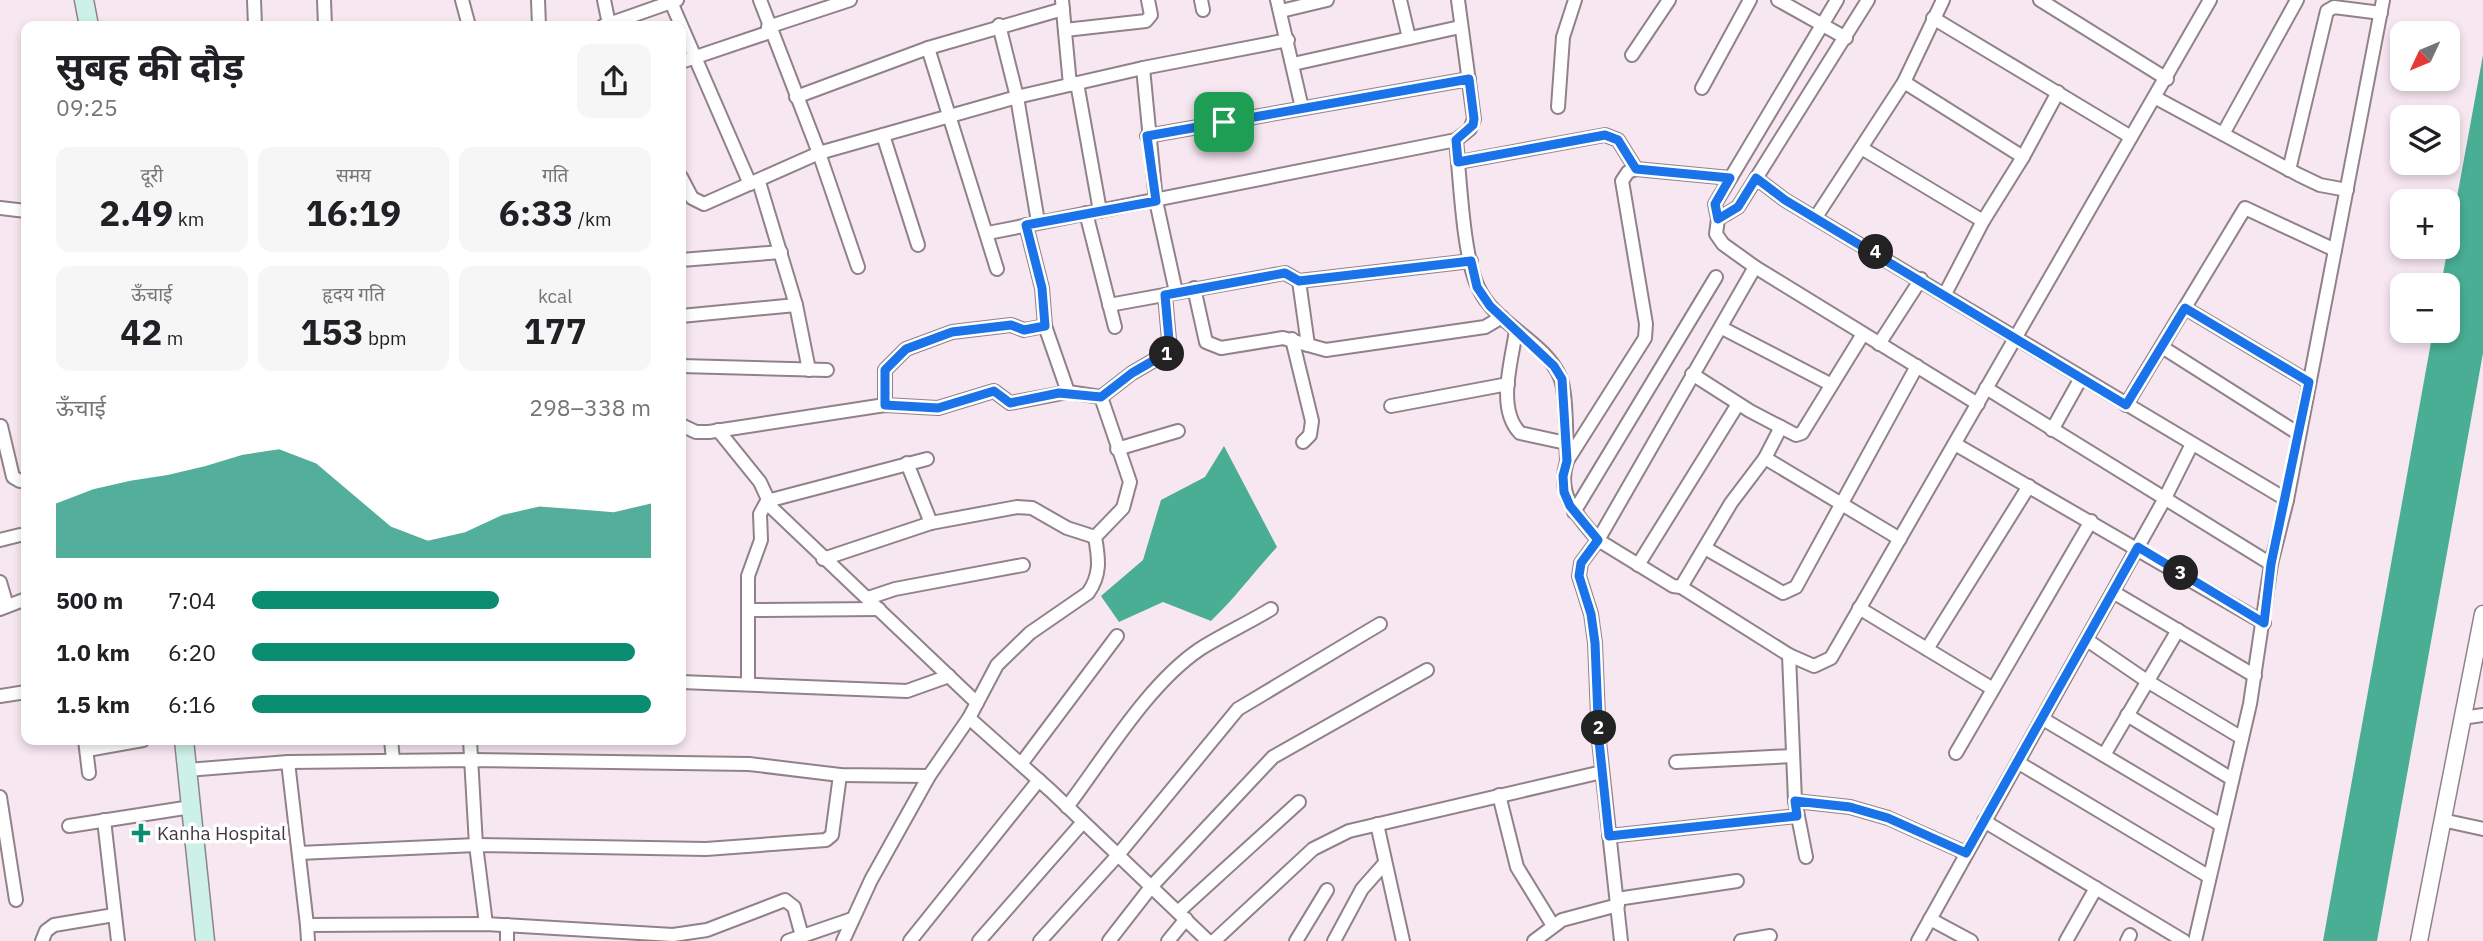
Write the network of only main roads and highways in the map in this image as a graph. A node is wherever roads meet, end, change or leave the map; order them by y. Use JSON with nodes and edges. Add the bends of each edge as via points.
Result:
{"nodes":[{"id":1,"x":84,"y":0,"type":"edge"},
{"id":2,"x":88,"y":21,"type":"edge"},
{"id":3,"x":184,"y":745,"type":"edge"},
{"id":4,"x":205,"y":941,"type":"edge"}],
"edges":[{"from":1,"to":2,"type":"main road"},
{"from":3,"to":4,"type":"main road"}]}
